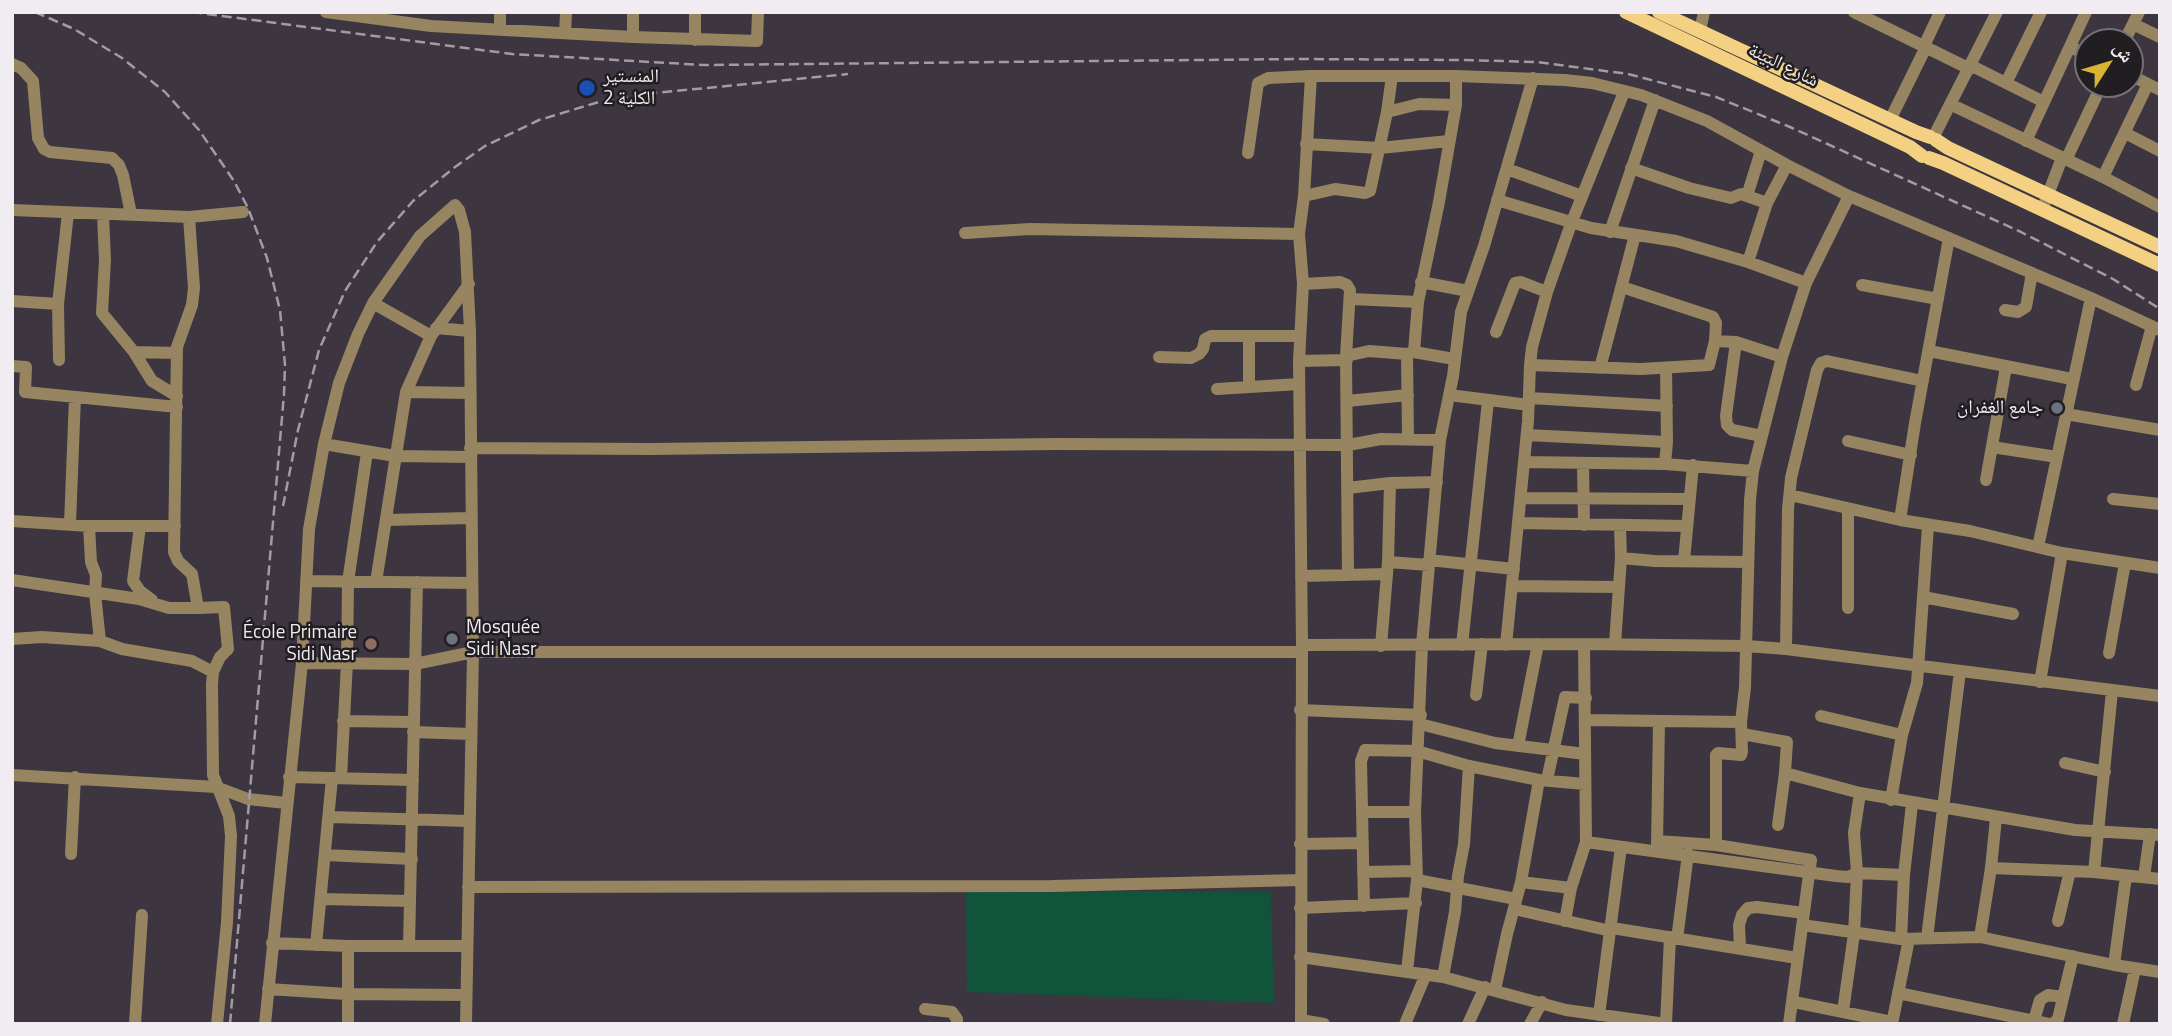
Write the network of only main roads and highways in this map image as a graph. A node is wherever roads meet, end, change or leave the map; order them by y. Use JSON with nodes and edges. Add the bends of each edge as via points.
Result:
{"nodes":[{"id":1,"x":1626,"y":12,"type":"edge"},
{"id":2,"x":1659,"y":12,"type":"edge"},
{"id":3,"x":1933,"y":138,"type":"junction"},
{"id":4,"x":1925,"y":157,"type":"junction"},
{"id":5,"x":2030,"y":186,"type":"junction"},
{"id":6,"x":2023,"y":201,"type":"junction"},
{"id":7,"x":2160,"y":247,"type":"edge"},
{"id":8,"x":2160,"y":265,"type":"edge"}],
"edges":[{"from":1,"to":4,"type":"main road","name":"شارع البيئة"},
{"from":2,"to":3,"type":"main road","name":"شارع البيئة"},
{"from":3,"to":4,"type":"main road","via":[[1923,138],[1919,144]]},
{"from":3,"to":5,"type":"main road","name":"شارع البيئة"},
{"from":4,"to":6,"type":"main road","name":"شارع البيئة"},
{"from":5,"to":6,"type":"main road"},
{"from":5,"to":7,"type":"main road","name":"شارع البيئة"},
{"from":6,"to":8,"type":"main road","name":"شارع البيئة"}]}
